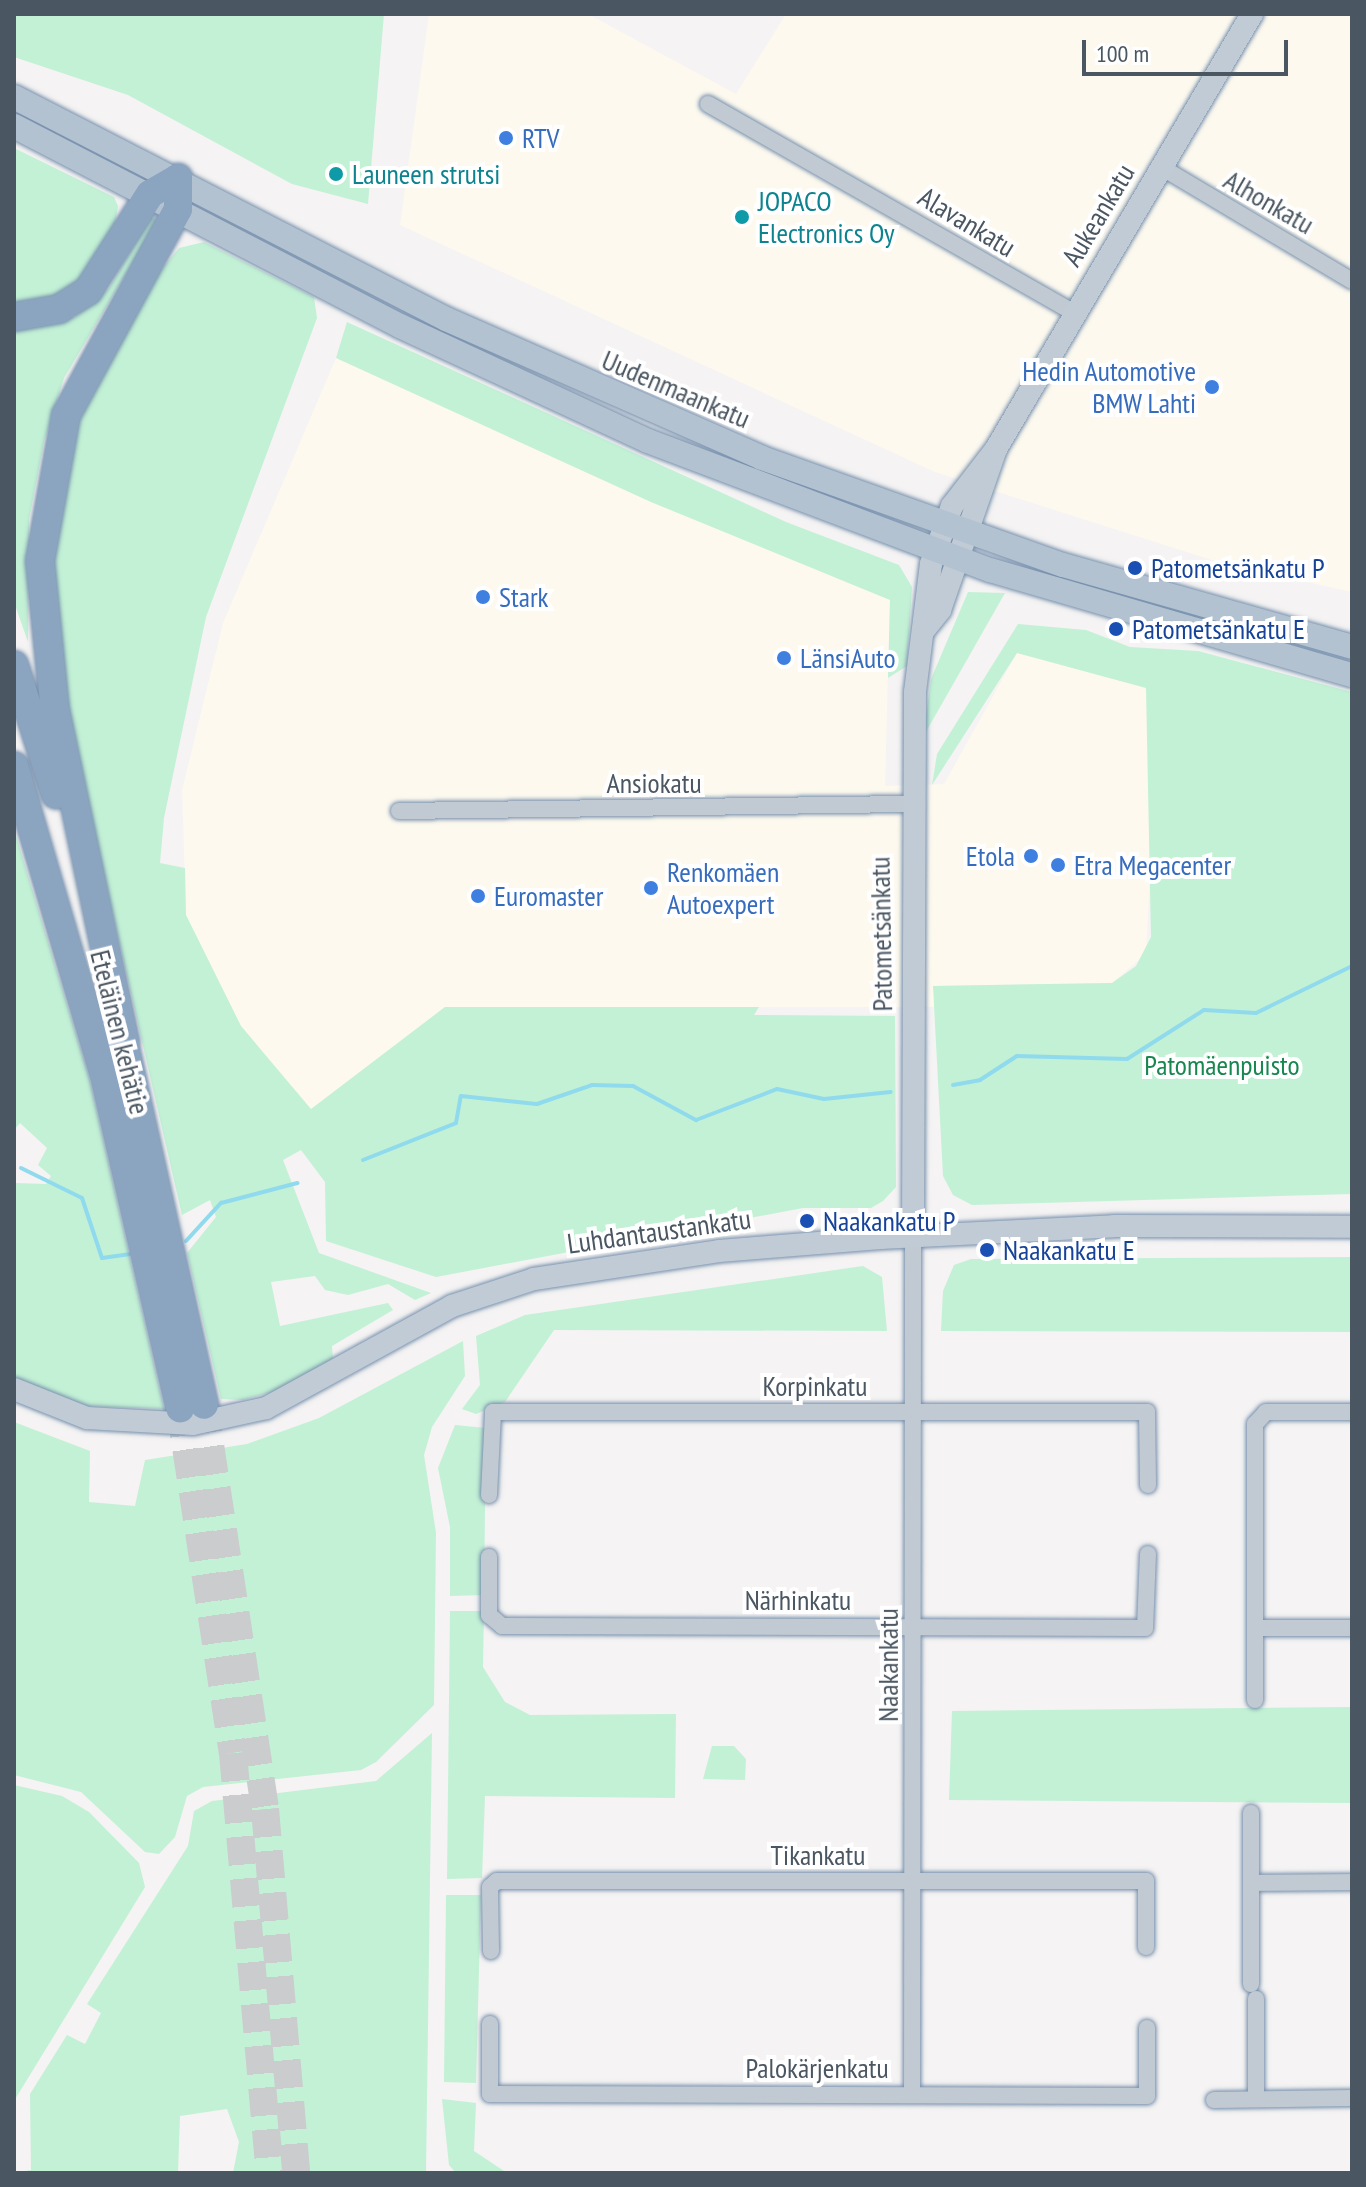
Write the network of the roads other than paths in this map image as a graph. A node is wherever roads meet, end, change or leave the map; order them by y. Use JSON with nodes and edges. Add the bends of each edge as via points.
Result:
{"nodes":[{"id":1,"x":1252,"y":14,"type":"edge"},
{"id":2,"x":14,"y":97,"type":"edge"},
{"id":3,"x":708,"y":104,"type":"dead end"},
{"id":4,"x":14,"y":126,"type":"edge"},
{"id":5,"x":1161,"y":167,"type":"junction"},
{"id":6,"x":178,"y":178,"type":"junction"},
{"id":7,"x":150,"y":194,"type":"junction"},
{"id":8,"x":178,"y":209,"type":"junction"},
{"id":9,"x":1352,"y":281,"type":"edge"},
{"id":10,"x":1074,"y":313,"type":"junction"},
{"id":11,"x":14,"y":317,"type":"edge"},
{"id":12,"x":954,"y":529,"type":"junction"},
{"id":13,"x":944,"y":554,"type":"junction"},
{"id":14,"x":1352,"y":647,"type":"edge"},
{"id":15,"x":14,"y":665,"type":"edge"},
{"id":16,"x":1352,"y":675,"type":"edge"},
{"id":17,"x":14,"y":766,"type":"edge"},
{"id":18,"x":14,"y":801,"type":"edge"},
{"id":19,"x":909,"y":804,"type":"junction"},
{"id":20,"x":399,"y":811,"type":"dead end"},
{"id":21,"x":111,"y":1047,"type":"junction"},
{"id":22,"x":1352,"y":1227,"type":"edge"},
{"id":23,"x":913,"y":1236,"type":"junction"},
{"id":24,"x":14,"y":1389,"type":"edge"},
{"id":25,"x":192,"y":1406,"type":"tunnel mouth"},
{"id":26,"x":915,"y":1412,"type":"junction"},
{"id":27,"x":1352,"y":1412,"type":"edge"},
{"id":28,"x":1148,"y":1485,"type":"dead end"},
{"id":29,"x":489,"y":1495,"type":"dead end"},
{"id":30,"x":1148,"y":1554,"type":"dead end"},
{"id":31,"x":489,"y":1557,"type":"dead end"},
{"id":32,"x":914,"y":1626,"type":"junction"},
{"id":33,"x":1255,"y":1628,"type":"junction"},
{"id":34,"x":1352,"y":1628,"type":"edge"},
{"id":35,"x":1255,"y":1700,"type":"dead end"},
{"id":36,"x":1251,"y":1813,"type":"dead end"},
{"id":37,"x":915,"y":1881,"type":"junction"},
{"id":38,"x":1352,"y":1882,"type":"edge"},
{"id":39,"x":1254,"y":1883,"type":"junction"},
{"id":40,"x":1146,"y":1947,"type":"dead end"},
{"id":41,"x":491,"y":1951,"type":"dead end"},
{"id":42,"x":490,"y":2024,"type":"dead end"},
{"id":43,"x":1147,"y":2028,"type":"dead end"},
{"id":44,"x":912,"y":2094,"type":"junction"},
{"id":45,"x":1256,"y":2098,"type":"junction"},
{"id":46,"x":1352,"y":2098,"type":"edge"},
{"id":47,"x":1214,"y":2100,"type":"dead end"}],
"edges":[{"from":1,"to":5,"type":"street","name":"Aukeankatu"},
{"from":2,"to":6,"type":"main road","name":"Uudenmaankatu"},
{"from":3,"to":10,"type":"street","name":"Alavankatu"},
{"from":4,"to":7,"type":"main road","name":"Uudenmaankatu"},
{"from":5,"to":9,"type":"street","name":"Alhonkatu"},
{"from":5,"to":10,"type":"street","name":"Aukeankatu"},
{"from":6,"to":7,"type":"highway"},
{"from":6,"to":8,"type":"highway"},
{"from":6,"to":12,"type":"main road","name":"Uudenmaankatu","via":[[576,380]]},
{"from":7,"to":8,"type":"main road","name":"Uudenmaankatu"},
{"from":7,"to":11,"type":"highway","via":[[88,291],[59,309]]},
{"from":8,"to":13,"type":"main road","name":"Uudenmaankatu","via":[[552,398]]},
{"from":8,"to":21,"type":"highway","via":[[66,415],[40,561],[50,682]]},
{"from":10,"to":12,"type":"street","name":"Aukeankatu","via":[[996,449],[976,466]]},
{"from":12,"to":13,"type":"street","name":"Patometsänkatu"},
{"from":12,"to":14,"type":"main road","name":"Uudenmaankatu"},
{"from":13,"to":16,"type":"main road","name":"Uudenmaankatu"},
{"from":13,"to":19,"type":"street","name":"Patometsänkatu","via":[[924,630]]},
{"from":15,"to":21,"type":"highway","name":"Eteläinen kehätie"},
{"from":17,"to":21,"type":"highway","name":"Eteläinen kehätie"},
{"from":18,"to":21,"type":"highway"},
{"from":19,"to":20,"type":"street","name":"Ansiokatu"},
{"from":19,"to":23,"type":"street","name":"Patometsänkatu"},
{"from":21,"to":25,"type":"highway","name":"Eteläinen kehätie"},
{"from":22,"to":23,"type":"street","name":"Luhdantaustankatu","via":[[1114,1226]]},
{"from":23,"to":24,"type":"street","name":"Luhdantaustankatu","via":[[719,1251],[534,1279],[452,1306],[302,1392],[232,1418],[120,1424]]},
{"from":23,"to":26,"type":"street","name":"Naakankatu"},
{"from":26,"to":28,"type":"street","name":"Korpinkatu","via":[[1147,1412]]},
{"from":26,"to":29,"type":"street","name":"Korpinkatu","via":[[493,1412]]},
{"from":26,"to":32,"type":"street","name":"Naakankatu"},
{"from":27,"to":33,"type":"street","via":[[1261,1414],[1252,1442]]},
{"from":30,"to":32,"type":"street","name":"Närhinkatu","via":[[1145,1628]]},
{"from":31,"to":32,"type":"street","name":"Närhinkatu","via":[[489,1615],[502,1626]]},
{"from":32,"to":37,"type":"street","name":"Naakankatu"},
{"from":33,"to":34,"type":"street"},
{"from":33,"to":35,"type":"street"},
{"from":36,"to":39,"type":"street"},
{"from":37,"to":40,"type":"street","name":"Tikankatu","via":[[1146,1881]]},
{"from":37,"to":41,"type":"street","name":"Tikankatu","via":[[497,1881],[490,1887]]},
{"from":37,"to":44,"type":"street","name":"Naakankatu"},
{"from":38,"to":39,"type":"street"},
{"from":39,"to":45,"type":"street"},
{"from":42,"to":44,"type":"street","name":"Palokärjenkatu","via":[[490,2094]]},
{"from":43,"to":44,"type":"street","name":"Palokärjenkatu","via":[[1147,2096]]},
{"from":45,"to":46,"type":"street"},
{"from":45,"to":47,"type":"street"}]}
